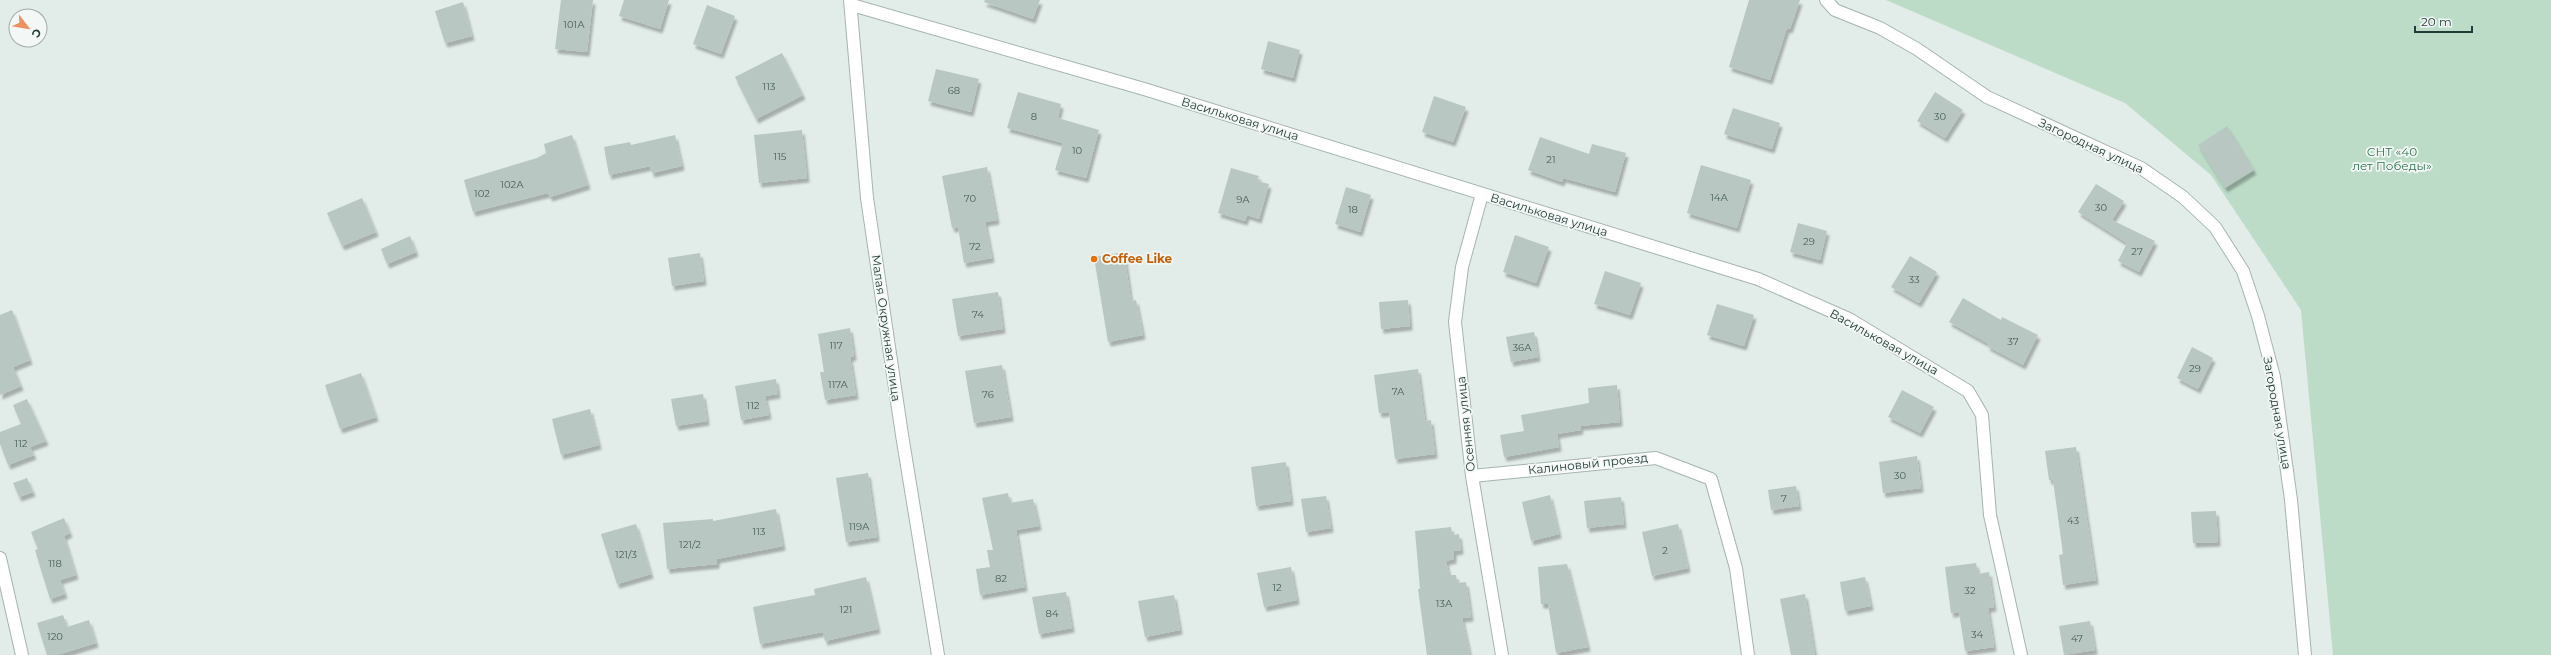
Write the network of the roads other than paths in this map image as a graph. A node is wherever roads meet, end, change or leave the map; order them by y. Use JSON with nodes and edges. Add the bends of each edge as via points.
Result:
{"nodes":[{"id":1,"x":1826,"y":0,"type":"edge"},
{"id":2,"x":851,"y":2,"type":"edge"},
{"id":3,"x":1482,"y":194,"type":"junction"},
{"id":4,"x":1472,"y":476,"type":"junction"},
{"id":5,"x":0,"y":558,"type":"edge"},
{"id":6,"x":22,"y":655,"type":"edge"},
{"id":7,"x":938,"y":655,"type":"edge"},
{"id":8,"x":1502,"y":655,"type":"edge"},
{"id":9,"x":1748,"y":655,"type":"edge"},
{"id":10,"x":2021,"y":655,"type":"edge"},
{"id":11,"x":2305,"y":655,"type":"edge"}],
"edges":[{"from":1,"to":11,"type":"street","name":"Загородная улица","via":[[1835,10],[1880,28],[1918,49],[1987,97],[2141,168],[2183,197],[2215,227],[2243,271],[2274,377],[2291,500]]},
{"from":2,"to":3,"type":"street","name":"Васильковая улица","via":[[1144,89]]},
{"from":2,"to":7,"type":"street","name":"Малая Окружная улица","via":[[868,198],[902,435]]},
{"from":3,"to":4,"type":"street","name":"Осенняя улица","via":[[1462,267],[1455,322]]},
{"from":3,"to":10,"type":"street","name":"Васильковая улица","via":[[1758,279],[1848,319],[1968,391],[1982,415],[1990,515]]},
{"from":4,"to":8,"type":"street","name":"Осенняя улица"},
{"from":4,"to":9,"type":"street","name":"Калиновый проезд","via":[[1656,458],[1711,479],[1736,568]]},
{"from":5,"to":6,"type":"street"}]}
